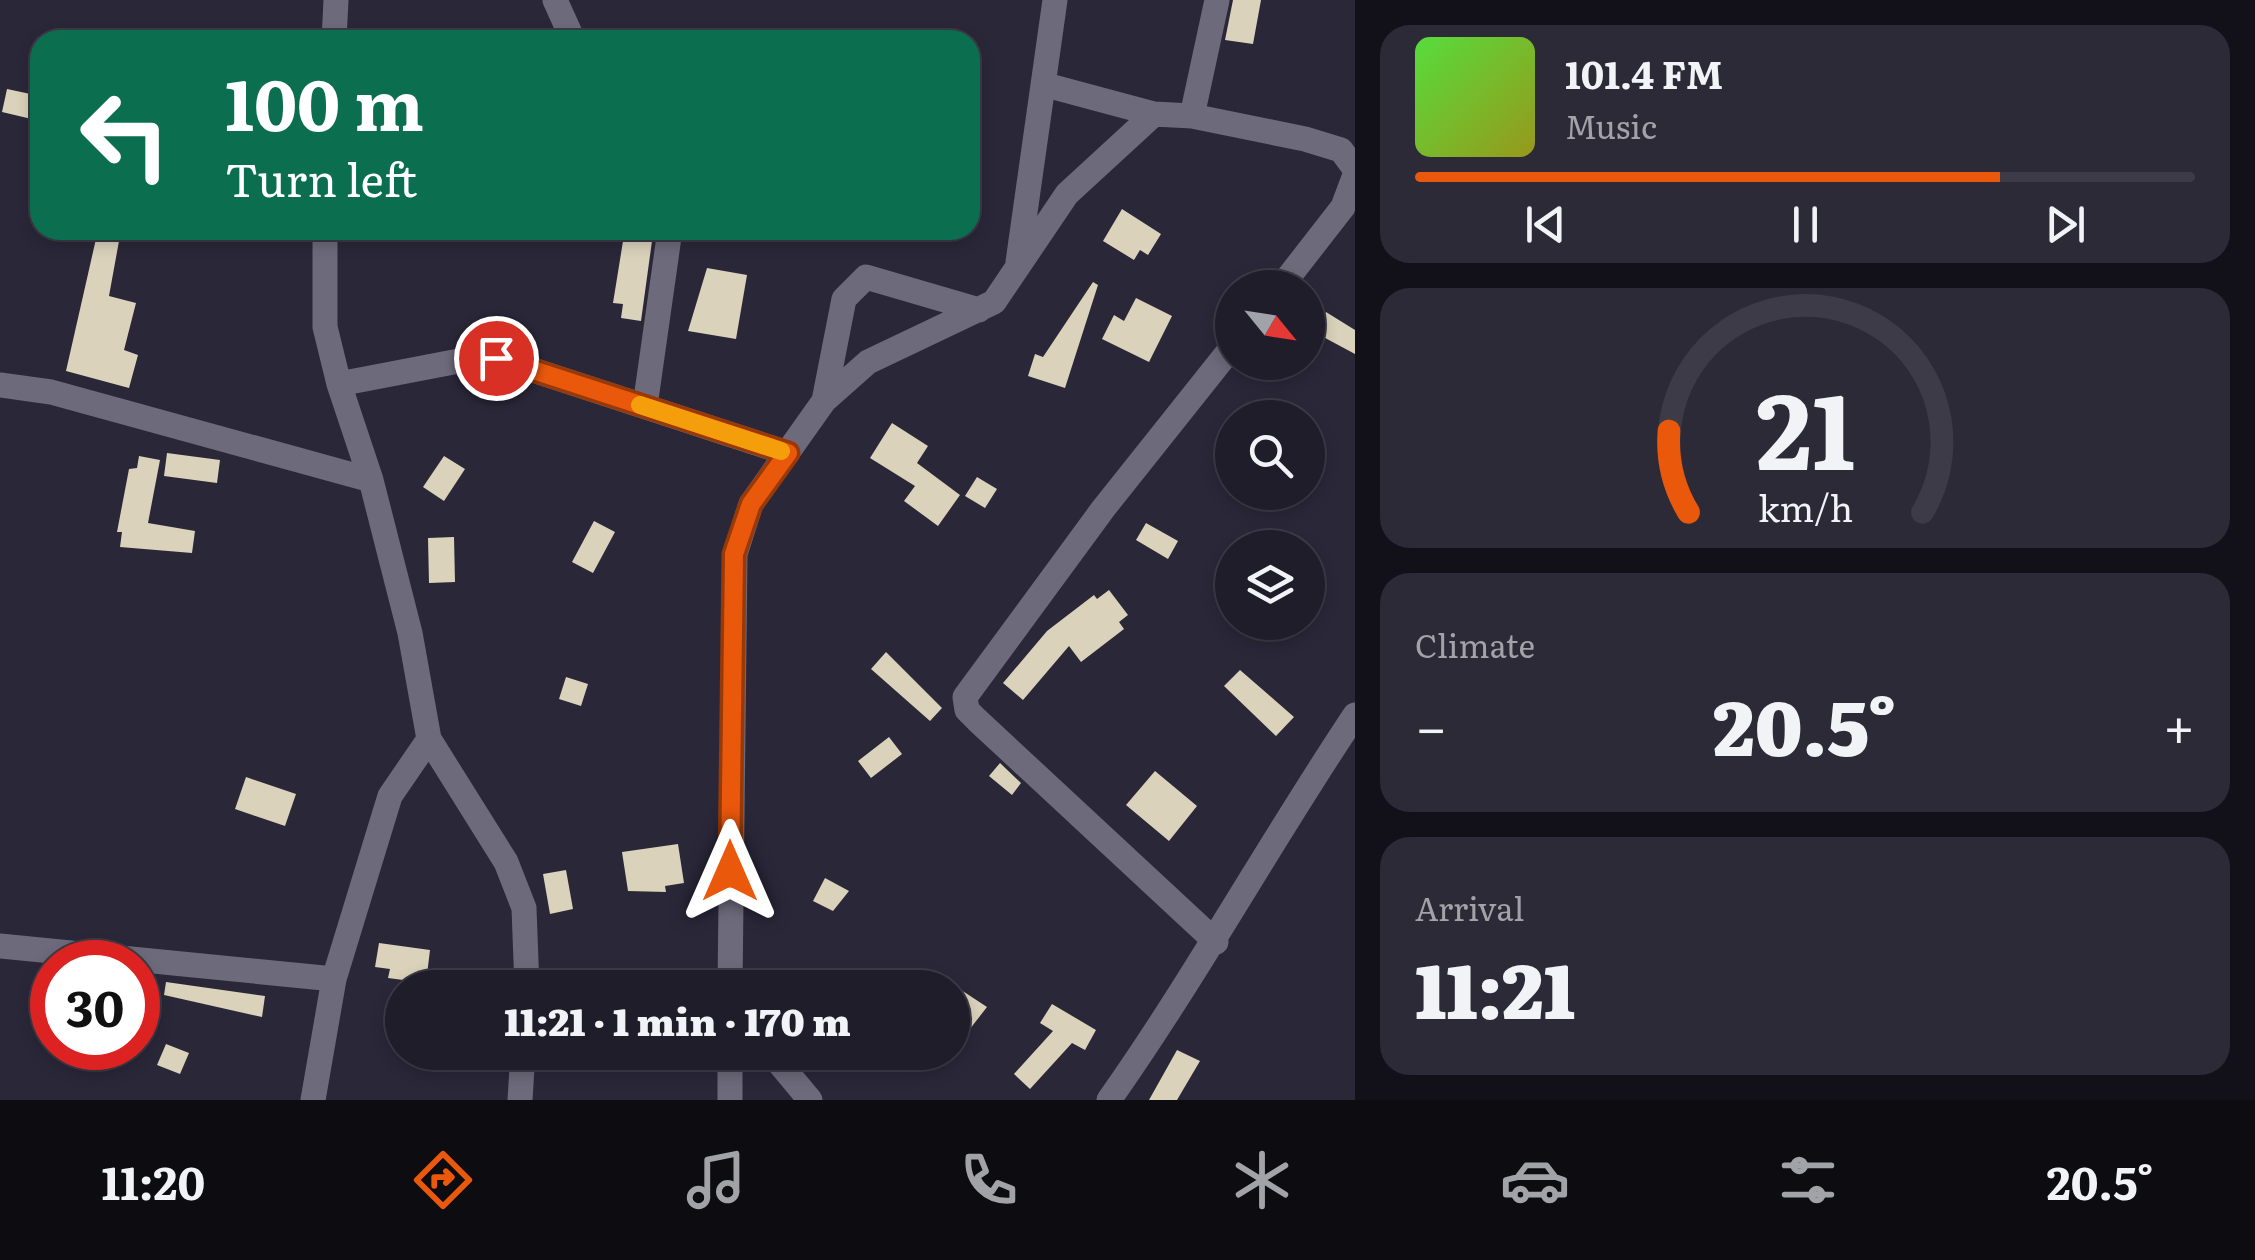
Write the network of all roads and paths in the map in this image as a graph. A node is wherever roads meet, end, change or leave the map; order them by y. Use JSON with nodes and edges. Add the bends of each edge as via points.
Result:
{"nodes":[{"id":1,"x":336,"y":0,"type":"edge"},
{"id":2,"x":555,"y":0,"type":"edge"},
{"id":3,"x":1056,"y":0,"type":"edge"},
{"id":4,"x":1216,"y":0,"type":"edge"},
{"id":5,"x":334,"y":30,"type":"edge"},
{"id":6,"x":568,"y":30,"type":"edge"},
{"id":7,"x":1046,"y":85,"type":"junction"},
{"id":8,"x":1154,"y":114,"type":"junction"},
{"id":9,"x":1192,"y":116,"type":"junction"},
{"id":10,"x":1355,"y":172,"type":"edge"},
{"id":11,"x":325,"y":240,"type":"edge"},
{"id":12,"x":669,"y":240,"type":"edge"},
{"id":13,"x":1016,"y":270,"type":"junction"},
{"id":14,"x":1294,"y":270,"type":"edge"},
{"id":15,"x":979,"y":310,"type":"junction"},
{"id":16,"x":1215,"y":369,"type":"edge"},
{"id":17,"x":338,"y":384,"type":"junction"},
{"id":18,"x":0,"y":385,"type":"edge"},
{"id":19,"x":824,"y":401,"type":"junction"},
{"id":20,"x":645,"y":406,"type":"junction"},
{"id":21,"x":788,"y":453,"type":"junction"},
{"id":22,"x":371,"y":480,"type":"junction"},
{"id":23,"x":1355,"y":715,"type":"edge"},
{"id":24,"x":429,"y":739,"type":"junction"},
{"id":25,"x":1216,"y":942,"type":"junction"},
{"id":26,"x":0,"y":946,"type":"edge"},
{"id":27,"x":526,"y":970,"type":"edge"},
{"id":28,"x":730,"y":970,"type":"edge"},
{"id":29,"x":334,"y":979,"type":"junction"},
{"id":30,"x":522,"y":1070,"type":"edge"},
{"id":31,"x":730,"y":1070,"type":"edge"},
{"id":32,"x":785,"y":1070,"type":"edge"},
{"id":33,"x":313,"y":1100,"type":"edge"},
{"id":34,"x":520,"y":1100,"type":"edge"},
{"id":35,"x":730,"y":1100,"type":"edge"},
{"id":36,"x":810,"y":1100,"type":"edge"},
{"id":37,"x":1109,"y":1100,"type":"edge"}],
"edges":[{"from":1,"to":5,"type":"street"},
{"from":2,"to":6,"type":"street"},
{"from":3,"to":7,"type":"street"},
{"from":4,"to":9,"type":"street"},
{"from":7,"to":8,"type":"street"},
{"from":7,"to":13,"type":"street"},
{"from":8,"to":9,"type":"street"},
{"from":8,"to":13,"type":"street","via":[[1067,194]]},
{"from":9,"to":10,"type":"street","via":[[1341,150]]},
{"from":10,"to":14,"type":"street","via":[[1343,208]]},
{"from":11,"to":17,"type":"street","via":[[325,327]]},
{"from":12,"to":20,"type":"street"},
{"from":13,"to":15,"type":"street","via":[[1004,292]]},
{"from":15,"to":19,"type":"street","via":[[868,362]]},
{"from":15,"to":19,"type":"street","via":[[866,277],[844,299]]},
{"from":16,"to":25,"type":"street","via":[[965,697],[976,720]]},
{"from":17,"to":20,"type":"street","via":[[496,358]]},
{"from":17,"to":22,"type":"street"},
{"from":18,"to":22,"type":"street","via":[[51,392]]},
{"from":19,"to":21,"type":"street"},
{"from":20,"to":21,"type":"street"},
{"from":21,"to":28,"type":"street","via":[[751,504],[734,554]]},
{"from":22,"to":24,"type":"street"},
{"from":23,"to":25,"type":"street"},
{"from":24,"to":27,"type":"street","via":[[506,862],[524,908]]},
{"from":24,"to":29,"type":"street","via":[[390,796]]},
{"from":25,"to":37,"type":"street"},
{"from":26,"to":29,"type":"street"},
{"from":29,"to":33,"type":"street"},
{"from":30,"to":34,"type":"street"},
{"from":31,"to":35,"type":"street"},
{"from":32,"to":36,"type":"street"}]}
